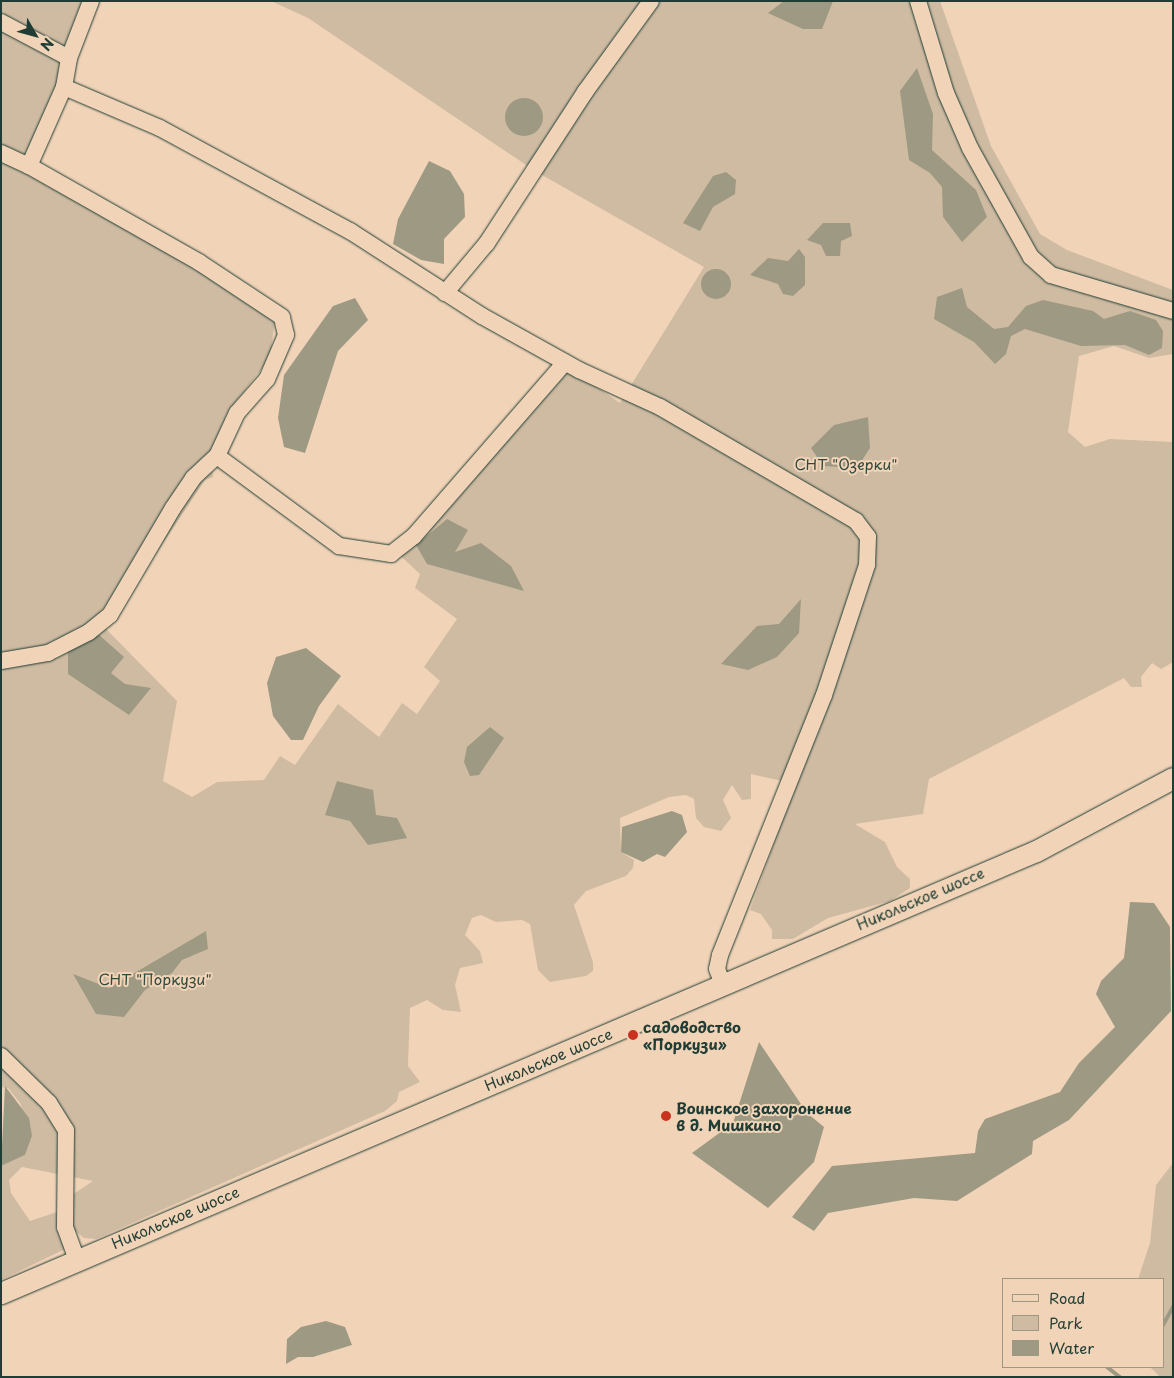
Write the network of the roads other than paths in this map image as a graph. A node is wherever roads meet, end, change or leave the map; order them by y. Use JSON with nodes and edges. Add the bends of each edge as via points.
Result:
{"nodes":[{"id":1,"x":91,"y":1,"type":"edge"},
{"id":2,"x":651,"y":1,"type":"edge"},
{"id":3,"x":918,"y":1,"type":"edge"},
{"id":4,"x":1,"y":22,"type":"edge"},
{"id":5,"x":69,"y":58,"type":"junction"},
{"id":6,"x":64,"y":87,"type":"junction"},
{"id":7,"x":1,"y":153,"type":"edge"},
{"id":8,"x":29,"y":166,"type":"junction"},
{"id":9,"x":445,"y":293,"type":"junction"},
{"id":10,"x":1173,"y":311,"type":"edge"},
{"id":11,"x":565,"y":362,"type":"junction"},
{"id":12,"x":217,"y":456,"type":"junction"},
{"id":13,"x":1,"y":661,"type":"edge"},
{"id":14,"x":1173,"y":778,"type":"edge"},
{"id":15,"x":722,"y":982,"type":"junction"},
{"id":16,"x":1,"y":1056,"type":"edge"},
{"id":17,"x":77,"y":1260,"type":"junction"},
{"id":18,"x":1,"y":1293,"type":"edge"}],
"edges":[{"from":1,"to":5,"type":"street"},
{"from":2,"to":9,"type":"street","via":[[585,92],[487,243]]},
{"from":3,"to":10,"type":"street","via":[[946,93],[970,148],[1031,257],[1051,275]]},
{"from":4,"to":5,"type":"street"},
{"from":5,"to":6,"type":"street"},
{"from":6,"to":8,"type":"street"},
{"from":6,"to":9,"type":"street","via":[[230,164],[350,231]]},
{"from":7,"to":8,"type":"street"},
{"from":8,"to":12,"type":"street","via":[[199,262],[282,318],[286,335],[281,353],[267,379],[238,413]]},
{"from":9,"to":11,"type":"street"},
{"from":11,"to":12,"type":"street","via":[[439,509],[391,554],[340,546]]},
{"from":11,"to":15,"type":"street","via":[[660,407],[856,521],[868,537],[867,565],[824,695],[720,955],[717,969]]},
{"from":12,"to":13,"type":"street","via":[[194,478],[173,508],[110,615],[89,632],[48,653]]},
{"from":14,"to":15,"type":"main road","name":"Никольское шоссе","via":[[1036,851]]},
{"from":15,"to":17,"type":"main road","name":"Никольское шоссе"},
{"from":16,"to":17,"type":"street","via":[[49,1103],[66,1130],[66,1228]]},
{"from":17,"to":18,"type":"main road","name":"Никольское шоссе"}]}
